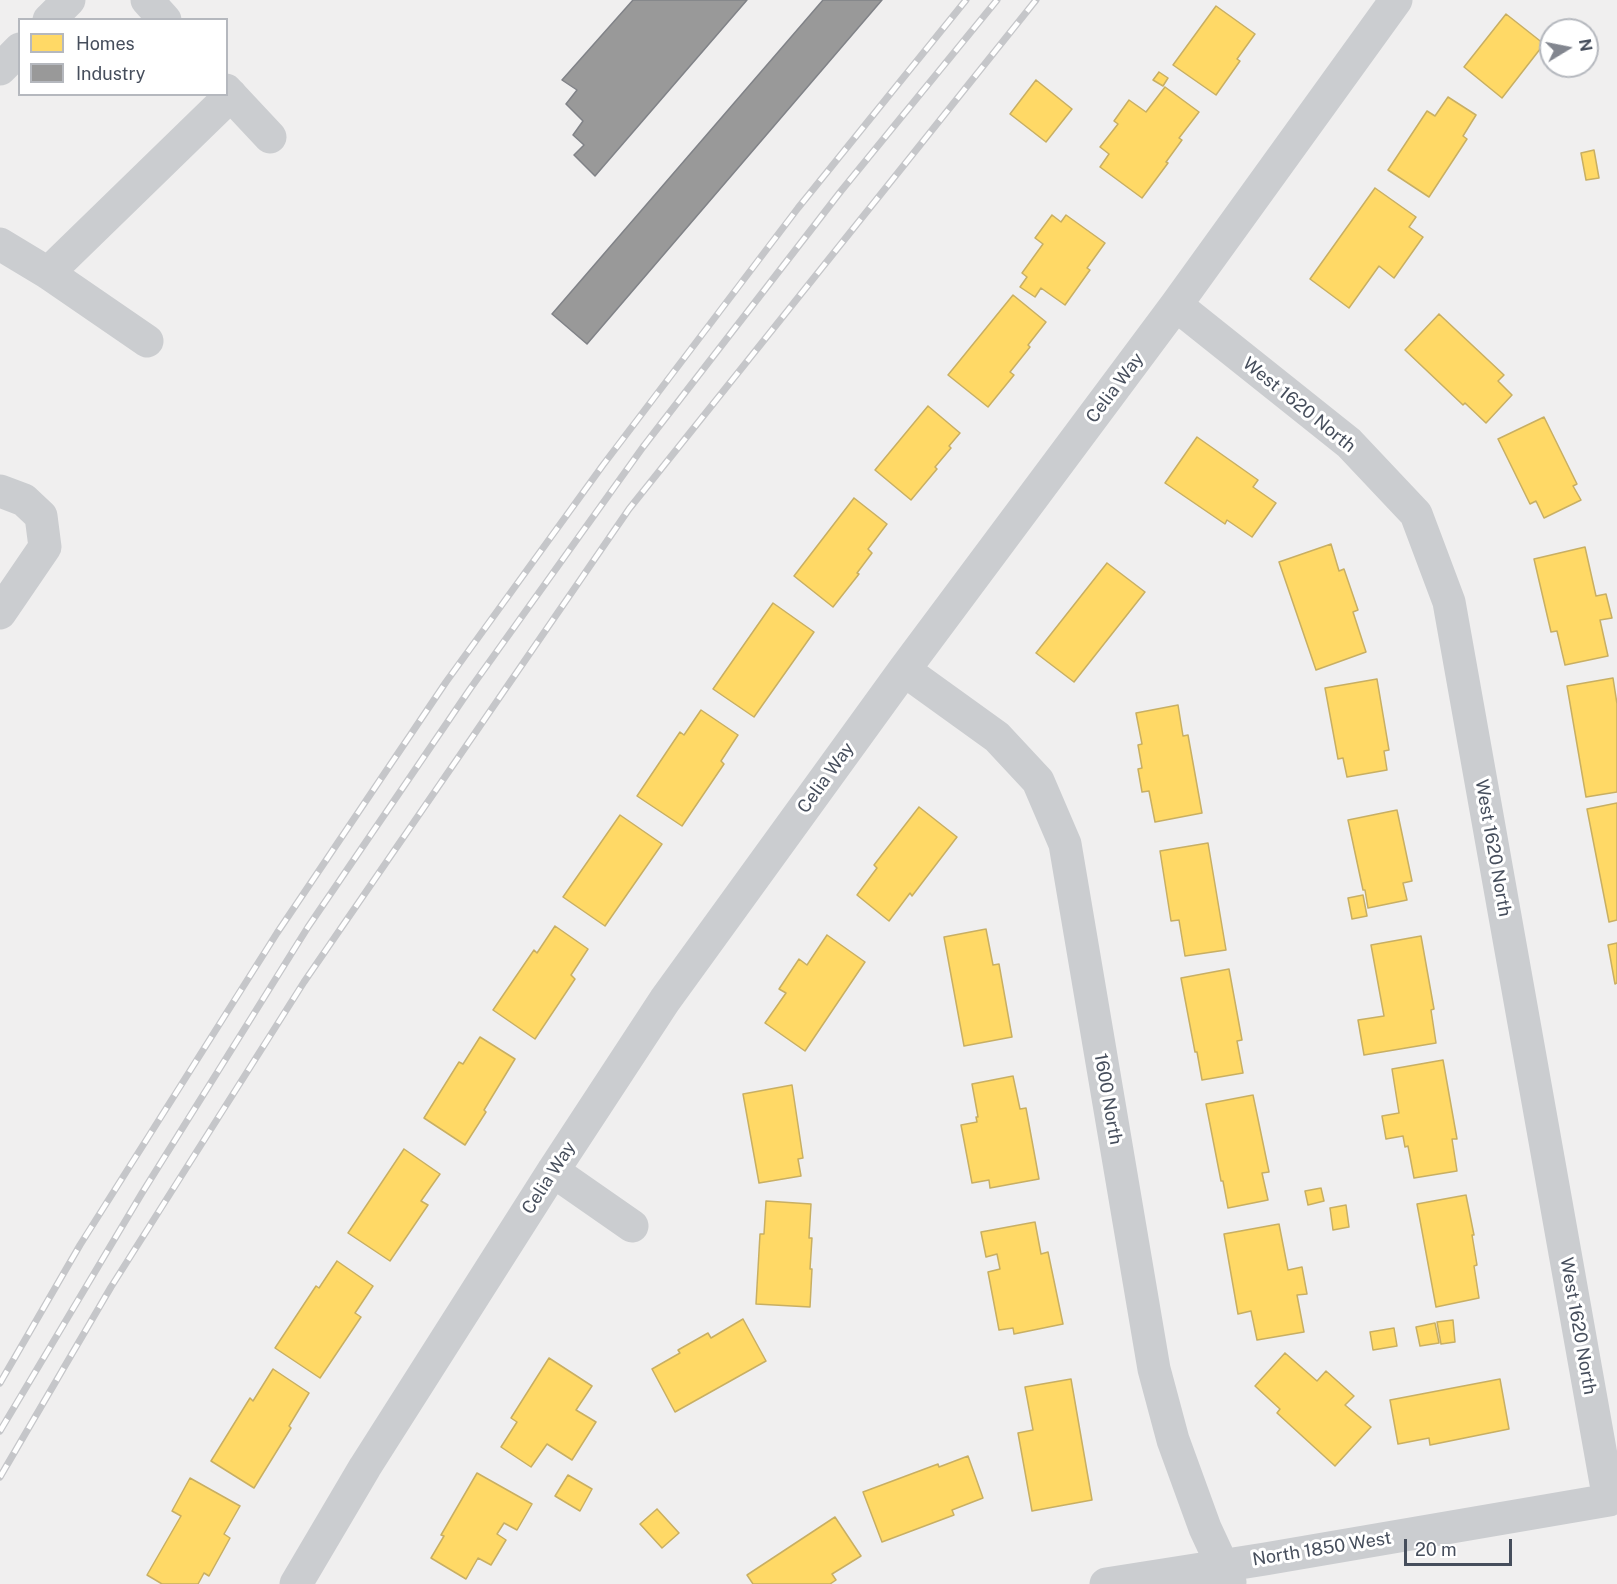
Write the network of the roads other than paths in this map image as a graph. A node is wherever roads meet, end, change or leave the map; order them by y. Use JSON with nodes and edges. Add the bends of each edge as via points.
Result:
{"nodes":[{"id":1,"x":69,"y":0,"type":"edge"},
{"id":2,"x":147,"y":0,"type":"edge"},
{"id":3,"x":1396,"y":0,"type":"edge"},
{"id":4,"x":51,"y":18,"type":"edge"},
{"id":5,"x":163,"y":18,"type":"edge"},
{"id":6,"x":18,"y":51,"type":"edge"},
{"id":7,"x":0,"y":69,"type":"edge"},
{"id":8,"x":229,"y":92,"type":"edge"},
{"id":9,"x":225,"y":96,"type":"edge"},
{"id":10,"x":270,"y":137,"type":"dead end"},
{"id":11,"x":0,"y":244,"type":"edge"},
{"id":12,"x":48,"y":273,"type":"junction"},
{"id":13,"x":1176,"y":305,"type":"junction"},
{"id":14,"x":147,"y":341,"type":"dead end"},
{"id":15,"x":0,"y":491,"type":"edge"},
{"id":16,"x":0,"y":613,"type":"edge"},
{"id":17,"x":904,"y":670,"type":"junction"},
{"id":18,"x":553,"y":1171,"type":"junction"},
{"id":19,"x":632,"y":1226,"type":"dead end"},
{"id":20,"x":1609,"y":1500,"type":"joint"},
{"id":21,"x":1227,"y":1574,"type":"edge"},
{"id":22,"x":296,"y":1584,"type":"edge"},
{"id":23,"x":1106,"y":1584,"type":"edge"}],
"edges":[{"from":1,"to":4,"type":"street"},
{"from":2,"to":5,"type":"street"},
{"from":3,"to":13,"type":"street","name":"Celia Way"},
{"from":6,"to":7,"type":"street"},
{"from":8,"to":10,"type":"street"},
{"from":9,"to":12,"type":"street"},
{"from":11,"to":12,"type":"street"},
{"from":12,"to":14,"type":"street"},
{"from":13,"to":17,"type":"street","name":"Celia Way"},
{"from":13,"to":20,"type":"street","name":"West 1620 North","via":[[1349,443],[1416,514],[1449,602]]},
{"from":15,"to":16,"type":"street","via":[[24,500],[41,516],[45,547]]},
{"from":17,"to":18,"type":"street","name":"Celia Way","via":[[665,1000]]},
{"from":17,"to":21,"type":"street","name":"1600 North","via":[[997,737],[1038,781],[1065,844],[1154,1369],[1173,1440],[1205,1528]]},
{"from":18,"to":19,"type":"street"},
{"from":18,"to":22,"type":"street","name":"Celia Way","via":[[365,1467]]},
{"from":20,"to":21,"type":"street","name":"North 1850 West","via":[[1266,1559]]},
{"from":21,"to":23,"type":"street","name":"North 1850 West"}]}
